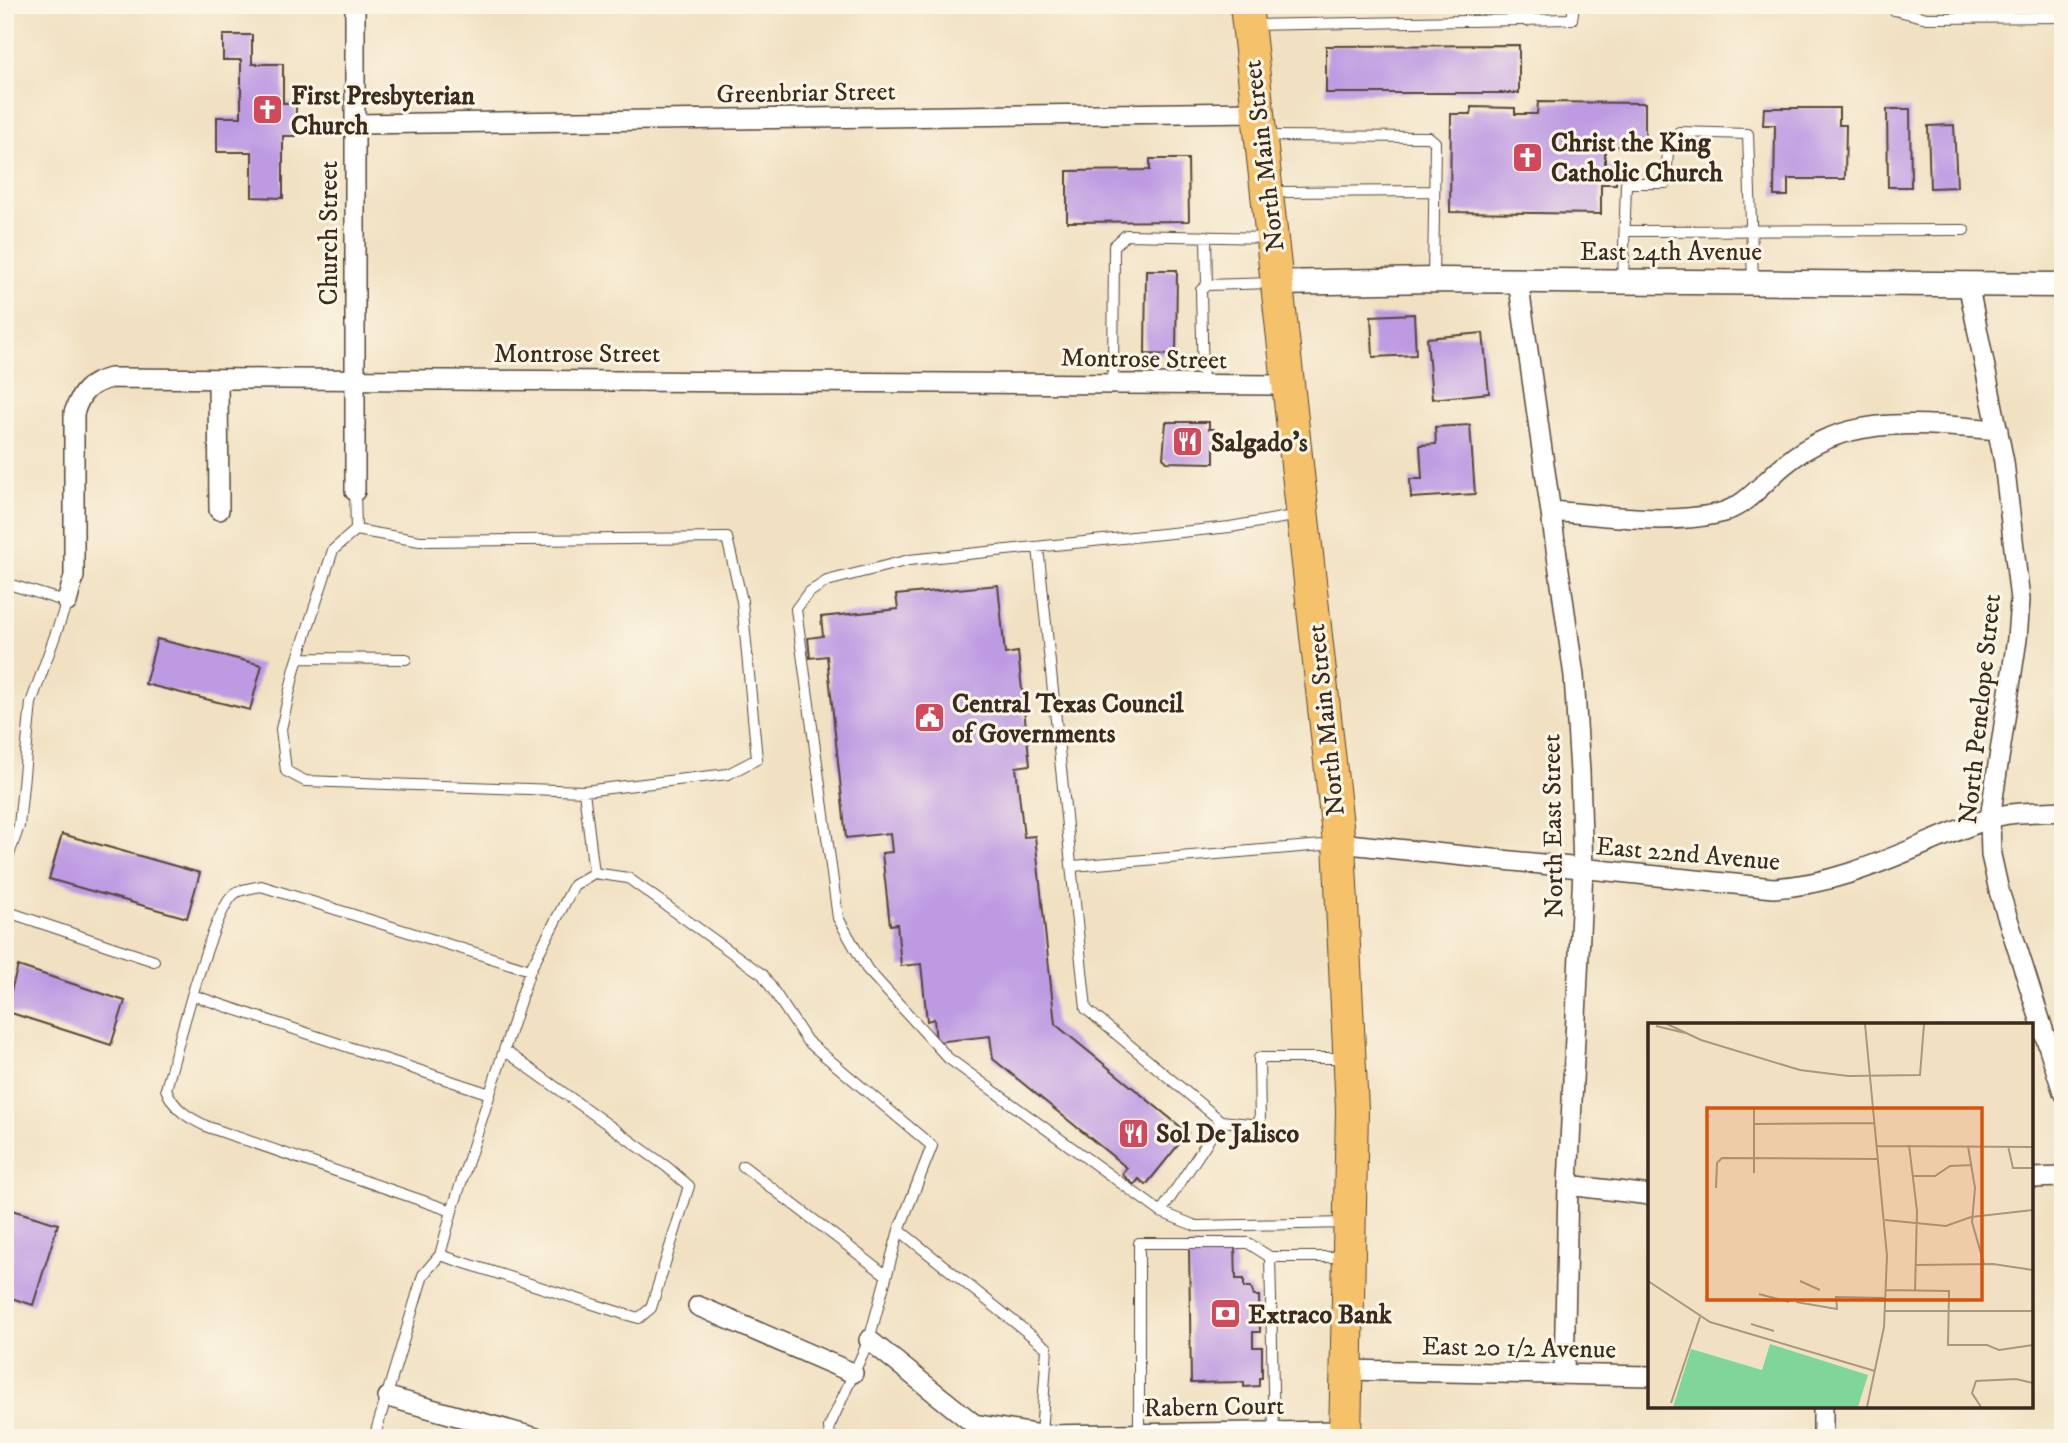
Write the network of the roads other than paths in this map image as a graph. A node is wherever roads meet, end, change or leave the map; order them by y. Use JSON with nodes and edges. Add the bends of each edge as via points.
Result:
{"nodes":[{"id":1,"x":355,"y":5,"type":"edge"},
{"id":2,"x":1526,"y":5,"type":"edge"},
{"id":3,"x":1574,"y":5,"type":"edge"},
{"id":4,"x":1894,"y":5,"type":"edge"},
{"id":5,"x":1247,"y":15,"type":"edge"},
{"id":6,"x":2063,"y":17,"type":"edge"},
{"id":7,"x":1527,"y":21,"type":"junction"},
{"id":8,"x":355,"y":124,"type":"junction"},
{"id":9,"x":1260,"y":124,"type":"junction"},
{"id":10,"x":1434,"y":191,"type":"junction"},
{"id":11,"x":1268,"y":192,"type":"junction"},
{"id":12,"x":1964,"y":230,"type":"dead end"},
{"id":13,"x":1625,"y":231,"type":"junction"},
{"id":14,"x":1752,"y":232,"type":"junction"},
{"id":15,"x":1206,"y":236,"type":"junction"},
{"id":16,"x":1273,"y":238,"type":"junction"},
{"id":17,"x":1433,"y":280,"type":"junction"},
{"id":18,"x":1518,"y":280,"type":"junction"},
{"id":19,"x":1623,"y":281,"type":"junction"},
{"id":20,"x":1753,"y":281,"type":"junction"},
{"id":21,"x":1278,"y":283,"type":"junction"},
{"id":22,"x":1968,"y":283,"type":"junction"},
{"id":23,"x":1207,"y":285,"type":"junction"},
{"id":24,"x":2063,"y":285,"type":"edge"},
{"id":25,"x":353,"y":378,"type":"junction"},
{"id":26,"x":218,"y":380,"type":"junction"},
{"id":27,"x":1113,"y":383,"type":"junction"},
{"id":28,"x":1203,"y":384,"type":"junction"},
{"id":29,"x":1289,"y":385,"type":"junction"},
{"id":30,"x":1998,"y":430,"type":"junction"},
{"id":31,"x":355,"y":491,"type":"joint"},
{"id":32,"x":219,"y":510,"type":"dead end"},
{"id":33,"x":1551,"y":511,"type":"junction"},
{"id":34,"x":1303,"y":514,"type":"junction"},
{"id":35,"x":356,"y":530,"type":"junction"},
{"id":36,"x":1038,"y":547,"type":"junction"},
{"id":37,"x":5,"y":583,"type":"edge"},
{"id":38,"x":67,"y":602,"type":"junction"},
{"id":39,"x":299,"y":658,"type":"junction"},
{"id":40,"x":406,"y":659,"type":"dead end"},
{"id":41,"x":584,"y":791,"type":"junction"},
{"id":42,"x":2063,"y":811,"type":"edge"},
{"id":43,"x":1990,"y":818,"type":"junction"},
{"id":44,"x":1339,"y":844,"type":"junction"},
{"id":45,"x":5,"y":866,"type":"edge"},
{"id":46,"x":1073,"y":866,"type":"junction"},
{"id":47,"x":1583,"y":870,"type":"junction"},
{"id":48,"x":594,"y":873,"type":"junction"},
{"id":49,"x":5,"y":911,"type":"edge"},
{"id":50,"x":154,"y":961,"type":"dead end"},
{"id":51,"x":530,"y":970,"type":"junction"},
{"id":52,"x":192,"y":995,"type":"junction"},
{"id":53,"x":504,"y":1050,"type":"junction"},
{"id":54,"x":1351,"y":1058,"type":"junction"},
{"id":55,"x":2063,"y":1092,"type":"edge"},
{"id":56,"x":490,"y":1094,"type":"junction"},
{"id":57,"x":1221,"y":1121,"type":"junction"},
{"id":58,"x":743,"y":1166,"type":"dead end"},
{"id":59,"x":2063,"y":1177,"type":"edge"},
{"id":60,"x":2033,"y":1178,"type":"edge"},
{"id":61,"x":1568,"y":1185,"type":"junction"},
{"id":62,"x":1648,"y":1195,"type":"edge"},
{"id":63,"x":452,"y":1211,"type":"junction"},
{"id":64,"x":1161,"y":1212,"type":"junction"},
{"id":65,"x":1351,"y":1223,"type":"junction"},
{"id":66,"x":899,"y":1230,"type":"junction"},
{"id":67,"x":440,"y":1255,"type":"junction"},
{"id":68,"x":1270,"y":1257,"type":"junction"},
{"id":69,"x":1350,"y":1257,"type":"junction"},
{"id":70,"x":886,"y":1275,"type":"junction"},
{"id":71,"x":698,"y":1306,"type":"dead end"},
{"id":72,"x":869,"y":1340,"type":"junction"},
{"id":73,"x":1346,"y":1370,"type":"junction"},
{"id":74,"x":853,"y":1373,"type":"junction"},
{"id":75,"x":1564,"y":1374,"type":"junction"},
{"id":76,"x":1648,"y":1376,"type":"edge"},
{"id":77,"x":388,"y":1397,"type":"junction"},
{"id":78,"x":1822,"y":1408,"type":"edge"},
{"id":79,"x":974,"y":1431,"type":"edge"},
{"id":80,"x":1274,"y":1432,"type":"junction"},
{"id":81,"x":1139,"y":1433,"type":"junction"},
{"id":82,"x":1345,"y":1434,"type":"edge"},
{"id":83,"x":1041,"y":1435,"type":"junction"},
{"id":84,"x":374,"y":1438,"type":"edge"},
{"id":85,"x":537,"y":1438,"type":"edge"},
{"id":86,"x":830,"y":1438,"type":"edge"},
{"id":87,"x":1823,"y":1438,"type":"edge"}],
"edges":[{"from":1,"to":8,"type":"street","name":"Church Street"},
{"from":2,"to":7,"type":"lane"},
{"from":3,"to":7,"type":"lane","via":[[1572,19]]},
{"from":4,"to":6,"type":"lane","via":[[1894,10],[1927,18]]},
{"from":5,"to":7,"type":"lane"},
{"from":5,"to":9,"type":"main road","name":"North Main Street"},
{"from":8,"to":9,"type":"street","name":"Greenbriar Street"},
{"from":8,"to":25,"type":"street","name":"Church Street"},
{"from":9,"to":10,"type":"lane","via":[[1429,137],[1435,142]]},
{"from":9,"to":11,"type":"main road","name":"North Main Street"},
{"from":10,"to":11,"type":"lane"},
{"from":10,"to":17,"type":"lane"},
{"from":11,"to":16,"type":"main road","name":"North Main Street"},
{"from":12,"to":14,"type":"lane"},
{"from":13,"to":14,"type":"lane"},
{"from":13,"to":14,"type":"lane","via":[[1626,183],[1666,183],[1668,150],[1679,132],[1719,131],[1748,134]]},
{"from":13,"to":19,"type":"lane"},
{"from":14,"to":20,"type":"lane"},
{"from":15,"to":16,"type":"lane"},
{"from":15,"to":23,"type":"lane"},
{"from":15,"to":27,"type":"lane","via":[[1126,235],[1114,246]]},
{"from":16,"to":21,"type":"main road","name":"North Main Street"},
{"from":17,"to":18,"type":"street","name":"East 24th Avenue"},
{"from":17,"to":21,"type":"street","name":"East 24th Avenue"},
{"from":18,"to":19,"type":"street","name":"East 24th Avenue"},
{"from":18,"to":33,"type":"street","name":"North East Street"},
{"from":19,"to":20,"type":"street","name":"East 24th Avenue"},
{"from":20,"to":22,"type":"street","name":"East 24th Avenue"},
{"from":21,"to":23,"type":"lane"},
{"from":21,"to":29,"type":"main road","name":"North Main Street"},
{"from":22,"to":24,"type":"street","name":"East 24th Avenue"},
{"from":22,"to":30,"type":"street","name":"North Penelope Street"},
{"from":23,"to":28,"type":"lane","via":[[1201,290]]},
{"from":25,"to":26,"type":"street","name":"Montrose Street"},
{"from":25,"to":27,"type":"street","name":"Montrose Street"},
{"from":25,"to":31,"type":"street","name":"Church Street"},
{"from":26,"to":32,"type":"street"},
{"from":26,"to":38,"type":"street","name":"Montrose Street","via":[[110,378],[93,383],[80,395],[74,413],[74,576]]},
{"from":27,"to":28,"type":"street","name":"Montrose Street"},
{"from":28,"to":29,"type":"street","name":"Montrose Street"},
{"from":29,"to":34,"type":"main road","name":"North Main Street"},
{"from":30,"to":33,"type":"street","via":[[1910,423],[1863,426],[1826,436],[1784,464],[1744,503],[1717,514],[1656,518]]},
{"from":30,"to":43,"type":"street","name":"North Penelope Street","via":[[2020,600]]},
{"from":31,"to":35,"type":"lane"},
{"from":33,"to":47,"type":"street","name":"North East Street","via":[[1574,676]]},
{"from":34,"to":36,"type":"lane","via":[[1230,527]]},
{"from":34,"to":44,"type":"main road","name":"North Main Street"},
{"from":35,"to":39,"type":"lane","via":[[333,550]]},
{"from":35,"to":41,"type":"lane","via":[[421,541],[727,538],[742,601],[757,759],[728,774]]},
{"from":36,"to":46,"type":"lane"},
{"from":36,"to":64,"type":"lane","via":[[909,561],[827,581],[808,593],[796,609],[838,918],[867,969],[948,1058]]},
{"from":37,"to":38,"type":"lane"},
{"from":38,"to":45,"type":"lane","via":[[31,703],[19,826]]},
{"from":39,"to":40,"type":"lane"},
{"from":39,"to":41,"type":"lane","via":[[281,729],[286,771],[305,781]]},
{"from":41,"to":48,"type":"lane"},
{"from":42,"to":43,"type":"street","name":"East 22nd Avenue"},
{"from":43,"to":47,"type":"street","name":"East 22nd Avenue","via":[[1907,854],[1800,887]]},
{"from":43,"to":55,"type":"street","name":"North Penelope Street","via":[[1991,855],[1999,891]]},
{"from":44,"to":46,"type":"lane"},
{"from":44,"to":47,"type":"street","name":"East 22nd Avenue"},
{"from":44,"to":54,"type":"main road","name":"North Main Street"},
{"from":46,"to":57,"type":"lane","via":[[1086,1009]]},
{"from":47,"to":61,"type":"street","name":"North East Street"},
{"from":48,"to":51,"type":"lane","via":[[574,885]]},
{"from":48,"to":66,"type":"lane","via":[[628,878],[763,975],[807,1041],[932,1146]]},
{"from":49,"to":50,"type":"lane"},
{"from":51,"to":52,"type":"lane","via":[[261,887],[237,892],[223,907]]},
{"from":51,"to":53,"type":"lane"},
{"from":52,"to":56,"type":"lane"},
{"from":52,"to":63,"type":"lane","via":[[166,1090],[184,1115]]},
{"from":53,"to":56,"type":"lane"},
{"from":53,"to":67,"type":"lane","via":[[689,1186],[651,1308],[639,1318]]},
{"from":54,"to":57,"type":"lane","via":[[1259,1058],[1260,1125]]},
{"from":54,"to":65,"type":"main road","name":"North Main Street"},
{"from":56,"to":63,"type":"lane"},
{"from":57,"to":64,"type":"lane"},
{"from":58,"to":70,"type":"lane"},
{"from":59,"to":60,"type":"street"},
{"from":61,"to":62,"type":"street"},
{"from":61,"to":75,"type":"street","name":"North East Street"},
{"from":63,"to":67,"type":"lane"},
{"from":64,"to":65,"type":"lane","via":[[1196,1226]]},
{"from":65,"to":69,"type":"main road","name":"North Main Street"},
{"from":66,"to":70,"type":"lane"},
{"from":66,"to":83,"type":"lane","via":[[1047,1348]]},
{"from":67,"to":77,"type":"lane","via":[[423,1275]]},
{"from":68,"to":69,"type":"lane"},
{"from":68,"to":80,"type":"lane"},
{"from":68,"to":81,"type":"lane","via":[[1248,1243],[1139,1243]]},
{"from":69,"to":73,"type":"main road","name":"North Main Street"},
{"from":70,"to":72,"type":"lane"},
{"from":71,"to":74,"type":"street"},
{"from":72,"to":74,"type":"lane"},
{"from":72,"to":79,"type":"street"},
{"from":73,"to":75,"type":"street","name":"East 20 1/2 Avenue"},
{"from":73,"to":82,"type":"main road","name":"North Main Street"},
{"from":74,"to":86,"type":"lane","via":[[829,1427]]},
{"from":75,"to":76,"type":"street","name":"East 20 1/2 Avenue"},
{"from":77,"to":84,"type":"lane"},
{"from":77,"to":85,"type":"street"},
{"from":78,"to":87,"type":"street"},
{"from":79,"to":83,"type":"street","name":"Rabern Court"},
{"from":80,"to":81,"type":"street","name":"Rabern Court"},
{"from":80,"to":82,"type":"street","name":"Rabern Court"},
{"from":81,"to":83,"type":"street","name":"Rabern Court"}]}
